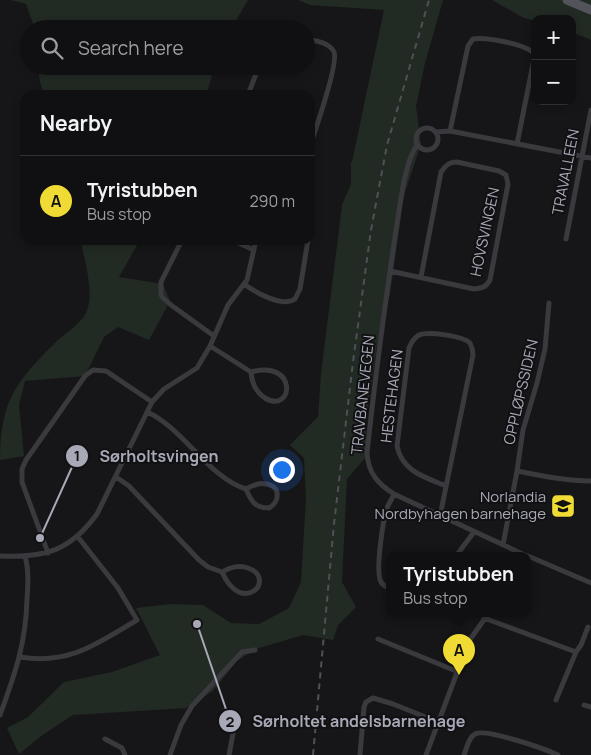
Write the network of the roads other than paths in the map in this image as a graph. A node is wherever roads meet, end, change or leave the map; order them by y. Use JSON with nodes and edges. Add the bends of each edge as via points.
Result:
{"nodes":[{"id":1,"x":567,"y":0,"type":"edge"},
{"id":2,"x":591,"y":10,"type":"edge"},
{"id":3,"x":315,"y":42,"type":"edge"},
{"id":4,"x":256,"y":75,"type":"edge"},
{"id":5,"x":250,"y":90,"type":"edge"},
{"id":6,"x":591,"y":110,"type":"edge"},
{"id":7,"x":315,"y":130,"type":"edge"},
{"id":8,"x":450,"y":131,"type":"junction"},
{"id":9,"x":436,"y":132,"type":"junction"},
{"id":10,"x":517,"y":144,"type":"junction"},
{"id":11,"x":417,"y":145,"type":"junction"},
{"id":12,"x":581,"y":156,"type":"junction"},
{"id":13,"x":591,"y":158,"type":"edge"},
{"id":14,"x":566,"y":239,"type":"dead end"},
{"id":15,"x":180,"y":245,"type":"edge"},
{"id":16,"x":243,"y":245,"type":"edge"},
{"id":17,"x":255,"y":245,"type":"edge"},
{"id":18,"x":307,"y":245,"type":"edge"},
{"id":19,"x":254,"y":250,"type":"junction"},
{"id":20,"x":390,"y":271,"type":"junction"},
{"id":21,"x":421,"y":277,"type":"junction"},
{"id":22,"x":244,"y":284,"type":"junction"},
{"id":23,"x":549,"y":303,"type":"dead end"},
{"id":24,"x":214,"y":336,"type":"junction"},
{"id":25,"x":210,"y":346,"type":"junction"},
{"id":26,"x":251,"y":372,"type":"junction"},
{"id":27,"x":152,"y":402,"type":"junction"},
{"id":28,"x":147,"y":412,"type":"junction"},
{"id":29,"x":517,"y":471,"type":"junction"},
{"id":30,"x":116,"y":477,"type":"junction"},
{"id":31,"x":591,"y":481,"type":"edge"},
{"id":32,"x":446,"y":486,"type":"junction"},
{"id":33,"x":246,"y":489,"type":"junction"},
{"id":34,"x":394,"y":494,"type":"junction"},
{"id":35,"x":440,"y":516,"type":"junction"},
{"id":36,"x":474,"y":532,"type":"junction"},
{"id":37,"x":78,"y":537,"type":"junction"},
{"id":38,"x":503,"y":545,"type":"junction"},
{"id":39,"x":459,"y":552,"type":"edge"},
{"id":40,"x":518,"y":552,"type":"edge"},
{"id":41,"x":48,"y":553,"type":"junction"},
{"id":42,"x":0,"y":556,"type":"edge"},
{"id":43,"x":25,"y":556,"type":"junction"},
{"id":44,"x":531,"y":558,"type":"edge"},
{"id":45,"x":222,"y":572,"type":"junction"},
{"id":46,"x":591,"y":583,"type":"edge"},
{"id":47,"x":386,"y":586,"type":"edge"},
{"id":48,"x":485,"y":617,"type":"edge"},
{"id":49,"x":488,"y":617,"type":"edge"},
{"id":50,"x":588,"y":627,"type":"dead end"},
{"id":51,"x":378,"y":639,"type":"dead end"},
{"id":52,"x":255,"y":650,"type":"dead end"},
{"id":53,"x":576,"y":652,"type":"junction"},
{"id":54,"x":20,"y":657,"type":"junction"},
{"id":55,"x":456,"y":671,"type":"junction"},
{"id":56,"x":556,"y":700,"type":"dead end"},
{"id":57,"x":584,"y":705,"type":"dead end"},
{"id":58,"x":591,"y":707,"type":"edge"},
{"id":59,"x":0,"y":715,"type":"edge"},
{"id":60,"x":438,"y":722,"type":"junction"},
{"id":61,"x":235,"y":723,"type":"dead end"},
{"id":62,"x":105,"y":739,"type":"dead end"},
{"id":63,"x":126,"y":755,"type":"edge"},
{"id":64,"x":170,"y":755,"type":"edge"},
{"id":65,"x":229,"y":755,"type":"edge"},
{"id":66,"x":360,"y":755,"type":"edge"},
{"id":67,"x":426,"y":755,"type":"edge"},
{"id":68,"x":464,"y":755,"type":"edge"},
{"id":69,"x":558,"y":755,"type":"edge"}],
"edges":[{"from":1,"to":2,"type":"main road"},
{"from":3,"to":7,"type":"street","via":[[325,44],[335,55]]},
{"from":4,"to":5,"type":"street"},
{"from":6,"to":12,"type":"street","name":"TRAVALLEEN"},
{"from":8,"to":9,"type":"street"},
{"from":8,"to":10,"type":"street"},
{"from":8,"to":10,"type":"street","via":[[468,46],[474,39],[484,38],[526,47],[534,54]]},
{"from":9,"to":11,"type":"street","via":[[429,128],[420,130],[416,136]]},
{"from":9,"to":11,"type":"street","via":[[435,147],[425,150]]},
{"from":10,"to":12,"type":"street"},
{"from":11,"to":20,"type":"street","name":"TRAVBANEVEGEN","via":[[406,175]]},
{"from":12,"to":13,"type":"street"},
{"from":12,"to":14,"type":"street","name":"TRAVALLEEN"},
{"from":15,"to":24,"type":"street","via":[[161,282],[162,298]]},
{"from":16,"to":19,"type":"street"},
{"from":17,"to":19,"type":"street"},
{"from":18,"to":22,"type":"street","via":[[295,299],[277,300]]},
{"from":19,"to":22,"type":"street"},
{"from":20,"to":21,"type":"street","name":"HOVSVINGEN"},
{"from":20,"to":34,"type":"street","name":"TRAVBANEVEGEN","via":[[367,453],[375,478]]},
{"from":21,"to":21,"type":"street","name":"HOVSVINGEN","via":[[474,289],[487,286],[508,184],[506,175],[457,162],[447,164],[441,172]]},
{"from":22,"to":24,"type":"street","via":[[228,305]]},
{"from":23,"to":29,"type":"street","name":"OPPLØPSSIDEN","via":[[545,349],[524,423]]},
{"from":24,"to":25,"type":"street"},
{"from":25,"to":26,"type":"street"},
{"from":25,"to":27,"type":"street","via":[[197,368],[164,389]]},
{"from":26,"to":26,"type":"street","via":[[254,388],[260,395],[276,401],[286,395],[286,381],[275,371]]},
{"from":27,"to":28,"type":"street"},
{"from":27,"to":41,"type":"street","via":[[106,371],[98,369],[88,373],[26,460],[22,482]]},
{"from":28,"to":30,"type":"street"},
{"from":28,"to":33,"type":"street","via":[[155,415],[229,481]]},
{"from":29,"to":31,"type":"street"},
{"from":29,"to":38,"type":"street","name":"OPPLØPSSIDEN"},
{"from":30,"to":37,"type":"street","via":[[98,514]]},
{"from":30,"to":45,"type":"street","via":[[129,486],[199,560]]},
{"from":32,"to":32,"type":"street","name":"HESTEHAGEN","via":[[473,355],[470,343],[461,338],[425,333],[416,337],[409,348],[397,446],[409,468]]},
{"from":32,"to":35,"type":"street","name":"HESTEHAGEN"},
{"from":33,"to":33,"type":"street","via":[[251,502],[263,508],[269,508],[278,500],[274,487],[268,484]]},
{"from":34,"to":35,"type":"street","name":"TRAVBANEVEGEN"},
{"from":34,"to":47,"type":"street","via":[[382,530],[379,575]]},
{"from":35,"to":36,"type":"street","name":"TRAVBANEVEGEN"},
{"from":36,"to":38,"type":"street","name":"TRAVBANEVEGEN"},
{"from":36,"to":39,"type":"street"},
{"from":37,"to":41,"type":"street"},
{"from":37,"to":54,"type":"street","via":[[118,588],[137,620],[68,657],[48,660]]},
{"from":38,"to":40,"type":"street","name":"TRAVBANEVEGEN"},
{"from":41,"to":43,"type":"street"},
{"from":42,"to":43,"type":"street"},
{"from":43,"to":54,"type":"street","via":[[27,614]]},
{"from":44,"to":46,"type":"street","name":"TRAVBANEVEGEN"},
{"from":45,"to":45,"type":"street","via":[[231,588],[239,592],[247,594],[259,588],[257,572],[248,568],[239,566]]},
{"from":48,"to":55,"type":"street","via":[[469,641]]},
{"from":49,"to":53,"type":"street"},
{"from":50,"to":53,"type":"street"},
{"from":51,"to":55,"type":"street"},
{"from":52,"to":64,"type":"street","via":[[242,652],[192,706]]},
{"from":53,"to":56,"type":"street"},
{"from":54,"to":59,"type":"street"},
{"from":55,"to":60,"type":"street"},
{"from":57,"to":58,"type":"street"},
{"from":60,"to":66,"type":"street","via":[[373,698],[364,707]]},
{"from":60,"to":67,"type":"street"},
{"from":61,"to":65,"type":"street"},
{"from":62,"to":63,"type":"street","via":[[122,748]]},
{"from":68,"to":69,"type":"street","via":[[470,740],[476,733],[481,733],[499,735]]}]}
